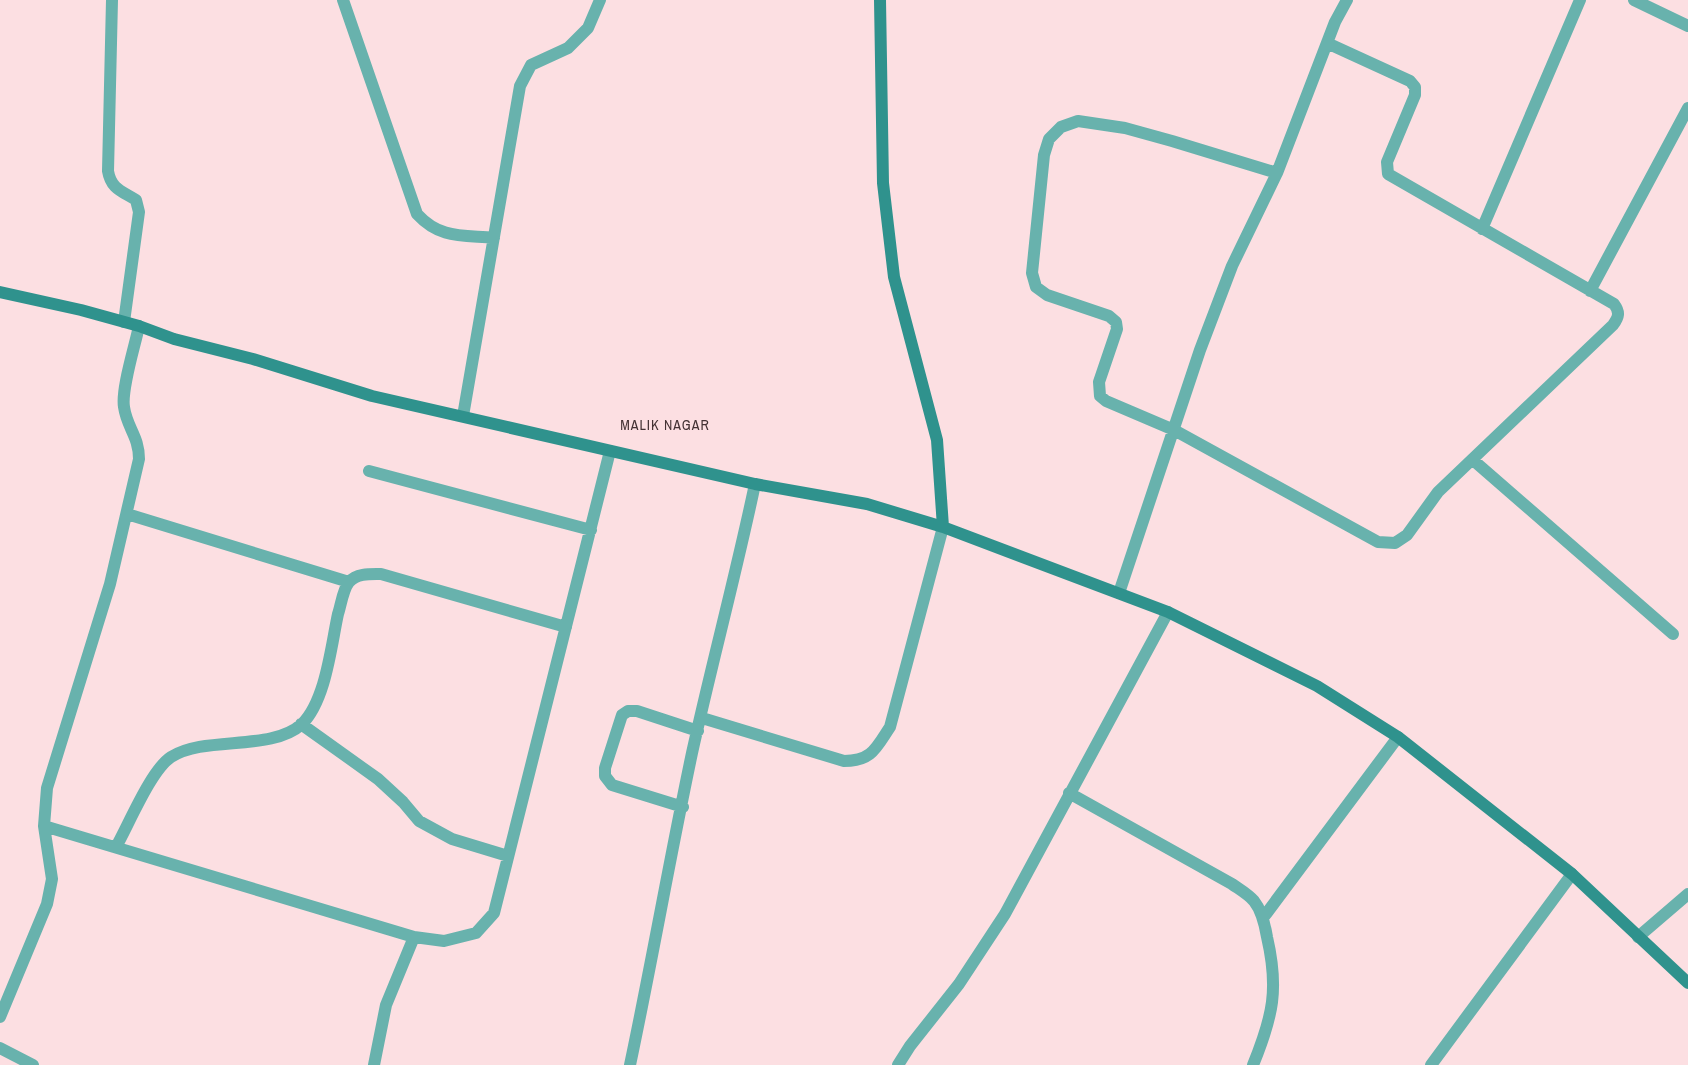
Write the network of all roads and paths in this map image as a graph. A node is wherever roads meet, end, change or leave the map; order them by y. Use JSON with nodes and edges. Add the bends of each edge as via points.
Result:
{"nodes":[{"id":1,"x":112,"y":0,"type":"edge"},
{"id":2,"x":343,"y":0,"type":"edge"},
{"id":3,"x":600,"y":0,"type":"edge"},
{"id":4,"x":880,"y":0,"type":"edge"},
{"id":5,"x":1347,"y":0,"type":"edge"},
{"id":6,"x":1580,"y":0,"type":"edge"},
{"id":7,"x":1634,"y":0,"type":"edge"},
{"id":8,"x":1688,"y":26,"type":"edge"},
{"id":9,"x":1327,"y":43,"type":"junction"},
{"id":10,"x":1688,"y":108,"type":"edge"},
{"id":11,"x":1277,"y":173,"type":"junction"},
{"id":12,"x":1482,"y":229,"type":"junction"},
{"id":13,"x":494,"y":238,"type":"junction"},
{"id":14,"x":1590,"y":291,"type":"junction"},
{"id":15,"x":0,"y":292,"type":"edge"},
{"id":16,"x":124,"y":322,"type":"junction"},
{"id":17,"x":139,"y":326,"type":"junction"},
{"id":18,"x":463,"y":416,"type":"junction"},
{"id":19,"x":1174,"y":430,"type":"junction"},
{"id":20,"x":610,"y":451,"type":"junction"},
{"id":21,"x":1473,"y":460,"type":"junction"},
{"id":22,"x":369,"y":471,"type":"dead end"},
{"id":23,"x":754,"y":484,"type":"junction"},
{"id":24,"x":127,"y":514,"type":"junction"},
{"id":25,"x":943,"y":527,"type":"junction"},
{"id":26,"x":591,"y":530,"type":"junction"},
{"id":27,"x":349,"y":582,"type":"junction"},
{"id":28,"x":1119,"y":593,"type":"junction"},
{"id":29,"x":1168,"y":612,"type":"junction"},
{"id":30,"x":566,"y":627,"type":"junction"},
{"id":31,"x":1673,"y":634,"type":"dead end"},
{"id":32,"x":702,"y":718,"type":"junction"},
{"id":33,"x":301,"y":724,"type":"junction"},
{"id":34,"x":698,"y":731,"type":"junction"},
{"id":35,"x":1398,"y":737,"type":"junction"},
{"id":36,"x":1069,"y":793,"type":"junction"},
{"id":37,"x":682,"y":807,"type":"junction"},
{"id":38,"x":44,"y":826,"type":"junction"},
{"id":39,"x":116,"y":847,"type":"junction"},
{"id":40,"x":508,"y":856,"type":"junction"},
{"id":41,"x":1572,"y":874,"type":"junction"},
{"id":42,"x":1688,"y":894,"type":"edge"},
{"id":43,"x":1263,"y":918,"type":"junction"},
{"id":44,"x":414,"y":937,"type":"junction"},
{"id":45,"x":1638,"y":937,"type":"junction"},
{"id":46,"x":1688,"y":983,"type":"edge"},
{"id":47,"x":0,"y":1017,"type":"edge"},
{"id":48,"x":0,"y":1048,"type":"edge"},
{"id":49,"x":33,"y":1065,"type":"edge"},
{"id":50,"x":374,"y":1065,"type":"edge"},
{"id":51,"x":630,"y":1065,"type":"edge"},
{"id":52,"x":898,"y":1065,"type":"edge"},
{"id":53,"x":1252,"y":1065,"type":"edge"},
{"id":54,"x":1431,"y":1065,"type":"edge"}],
"edges":[{"from":1,"to":16,"type":"street","via":[[108,171],[116,190],[136,200],[139,212]]},
{"from":2,"to":13,"type":"street","via":[[417,214],[430,227],[446,233]]},
{"from":3,"to":13,"type":"street","via":[[588,28],[568,48],[531,65],[520,86]]},
{"from":4,"to":25,"type":"street","via":[[883,183],[894,277],[937,440]]},
{"from":5,"to":9,"type":"street"},
{"from":6,"to":12,"type":"street"},
{"from":7,"to":8,"type":"street"},
{"from":9,"to":11,"type":"street"},
{"from":9,"to":12,"type":"street","via":[[1415,87],[1415,95],[1387,162],[1388,174]]},
{"from":10,"to":14,"type":"street"},
{"from":11,"to":19,"type":"street","via":[[1232,266]]},
{"from":11,"to":19,"type":"street","via":[[1163,138],[1078,120],[1061,127],[1049,139],[1044,155],[1032,273],[1036,286],[1047,295],[1109,316],[1116,322],[1117,329],[1099,382],[1100,396]]},
{"from":12,"to":14,"type":"street"},
{"from":13,"to":18,"type":"street"},
{"from":14,"to":21,"type":"street","via":[[1614,304],[1618,318]]},
{"from":15,"to":16,"type":"street"},
{"from":16,"to":17,"type":"street"},
{"from":17,"to":18,"type":"street","via":[[174,340],[253,359],[372,396]]},
{"from":17,"to":24,"type":"street","via":[[124,404],[126,420],[139,444],[139,459]]},
{"from":18,"to":20,"type":"street"},
{"from":19,"to":21,"type":"street","via":[[1378,542],[1395,543],[1407,535],[1438,492]]},
{"from":19,"to":28,"type":"street"},
{"from":20,"to":23,"type":"street"},
{"from":20,"to":26,"type":"street"},
{"from":21,"to":31,"type":"street"},
{"from":22,"to":26,"type":"street"},
{"from":23,"to":25,"type":"street","via":[[867,504]]},
{"from":23,"to":32,"type":"street"},
{"from":24,"to":27,"type":"street"},
{"from":24,"to":38,"type":"street","via":[[110,584],[47,788]]},
{"from":25,"to":28,"type":"street"},
{"from":25,"to":32,"type":"street","via":[[890,727],[874,751],[859,761],[844,760]]},
{"from":26,"to":30,"type":"street"},
{"from":27,"to":30,"type":"street","via":[[364,574],[382,574]]},
{"from":27,"to":33,"type":"street","via":[[319,698]]},
{"from":28,"to":29,"type":"street"},
{"from":29,"to":35,"type":"street","via":[[1317,686]]},
{"from":29,"to":36,"type":"street"},
{"from":30,"to":40,"type":"street"},
{"from":32,"to":34,"type":"street"},
{"from":33,"to":39,"type":"street","via":[[274,738],[197,748],[171,757],[156,774]]},
{"from":33,"to":40,"type":"street","via":[[378,779],[427,826],[452,839]]},
{"from":34,"to":37,"type":"street"},
{"from":34,"to":37,"type":"street","via":[[628,711],[622,715],[605,768],[605,776],[612,786]]},
{"from":35,"to":41,"type":"street"},
{"from":35,"to":43,"type":"street"},
{"from":36,"to":43,"type":"street","via":[[1232,884],[1254,901]]},
{"from":36,"to":52,"type":"street","via":[[1005,914],[959,984]]},
{"from":37,"to":51,"type":"street"},
{"from":38,"to":39,"type":"street"},
{"from":38,"to":47,"type":"street","via":[[52,879],[47,904]]},
{"from":39,"to":44,"type":"street"},
{"from":40,"to":44,"type":"street","via":[[494,913],[476,933],[444,941]]},
{"from":41,"to":45,"type":"street"},
{"from":41,"to":54,"type":"street"},
{"from":42,"to":45,"type":"street"},
{"from":43,"to":53,"type":"street","via":[[1274,972],[1273,1004]]},
{"from":44,"to":50,"type":"street","via":[[386,1005]]},
{"from":45,"to":46,"type":"street"},
{"from":48,"to":49,"type":"street"}]}
